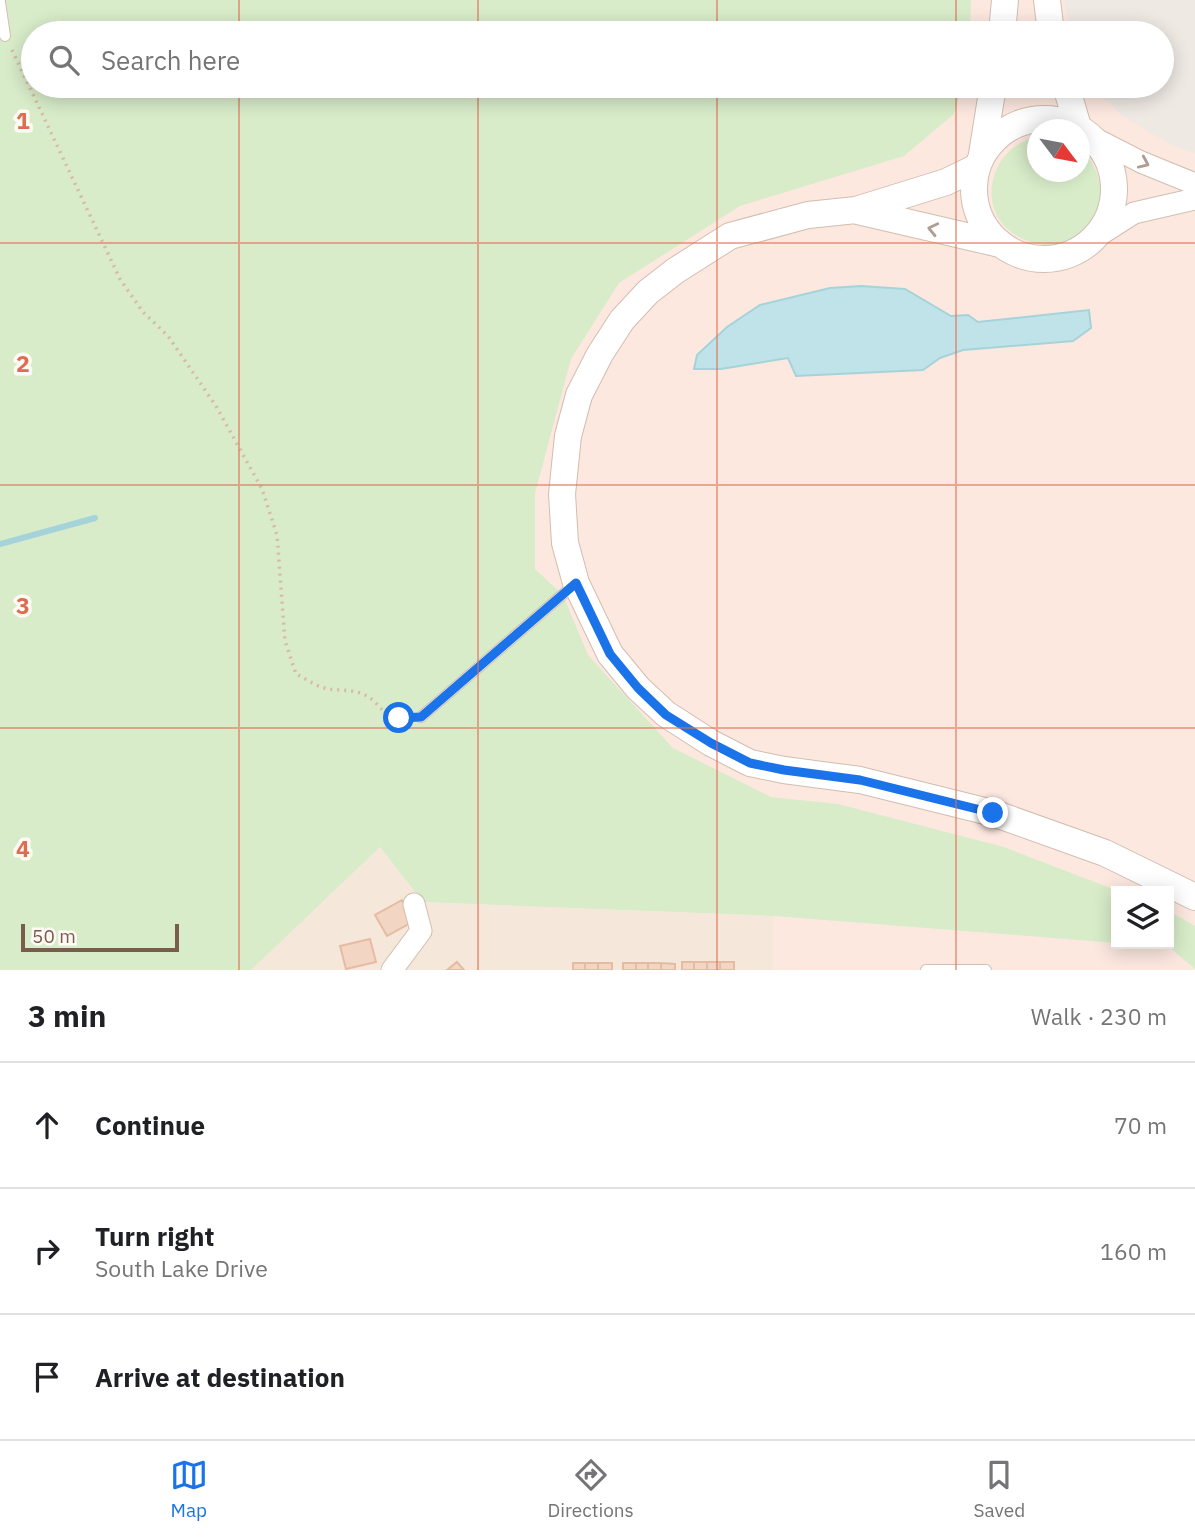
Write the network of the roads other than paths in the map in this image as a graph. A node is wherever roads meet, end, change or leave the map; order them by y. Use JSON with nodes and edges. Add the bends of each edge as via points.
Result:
{"nodes":[{"id":1,"x":1005,"y":0,"type":"edge"},
{"id":2,"x":1047,"y":0,"type":"edge"},
{"id":3,"x":0,"y":2,"type":"edge"},
{"id":4,"x":1003,"y":21,"type":"edge"},
{"id":5,"x":1050,"y":21,"type":"edge"},
{"id":6,"x":5,"y":36,"type":"road end"},
{"id":7,"x":991,"y":98,"type":"edge"},
{"id":8,"x":1071,"y":98,"type":"edge"},
{"id":9,"x":1080,"y":119,"type":"edge"},
{"id":10,"x":1027,"y":122,"type":"edge"},
{"id":11,"x":1090,"y":135,"type":"edge"},
{"id":12,"x":1090,"y":138,"type":"edge"},
{"id":13,"x":980,"y":162,"type":"junction"},
{"id":14,"x":1195,"y":184,"type":"edge"},
{"id":15,"x":1195,"y":199,"type":"edge"},
{"id":16,"x":856,"y":210,"type":"junction"},
{"id":17,"x":1098,"y":236,"type":"junction"},
{"id":18,"x":1000,"y":244,"type":"junction"},
{"id":19,"x":576,"y":583,"type":"junction"},
{"id":20,"x":421,"y":717,"type":"road end"},
{"id":21,"x":1195,"y":897,"type":"edge"},
{"id":22,"x":414,"y":904,"type":"dead end"},
{"id":23,"x":392,"y":970,"type":"edge"},
{"id":24,"x":926,"y":970,"type":"edge"},
{"id":25,"x":986,"y":970,"type":"edge"}],
"edges":[{"from":1,"to":4,"type":"street"},
{"from":2,"to":5,"type":"street"},
{"from":3,"to":6,"type":"lane"},
{"from":7,"to":13,"type":"street"},
{"from":8,"to":9,"type":"street"},
{"from":10,"to":13,"type":"street","via":[[998,136]]},
{"from":11,"to":14,"type":"street","one_way":true},
{"from":12,"to":17,"type":"street","via":[[1108,158],[1115,181],[1113,206]]},
{"from":13,"to":16,"type":"street","via":[[946,182]]},
{"from":13,"to":18,"type":"street","via":[[974,188],[978,213],[990,236]]},
{"from":15,"to":17,"type":"street","via":[[1134,213]]},
{"from":18,"to":16,"type":"street","one_way":true},
{"from":16,"to":19,"type":"street","via":[[808,215],[730,236],[648,292],[622,320],[579,394],[568,436],[562,494],[565,543]]},
{"from":17,"to":18,"type":"street","via":[[1063,258],[1039,260]]},
{"from":19,"to":20,"type":"lane"},
{"from":19,"to":21,"type":"street","via":[[610,654],[638,688],[666,715],[750,763],[860,780],[993,813],[1105,853]]},
{"from":22,"to":23,"type":"street","via":[[421,931]]},
{"from":24,"to":25,"type":"lane"}]}
